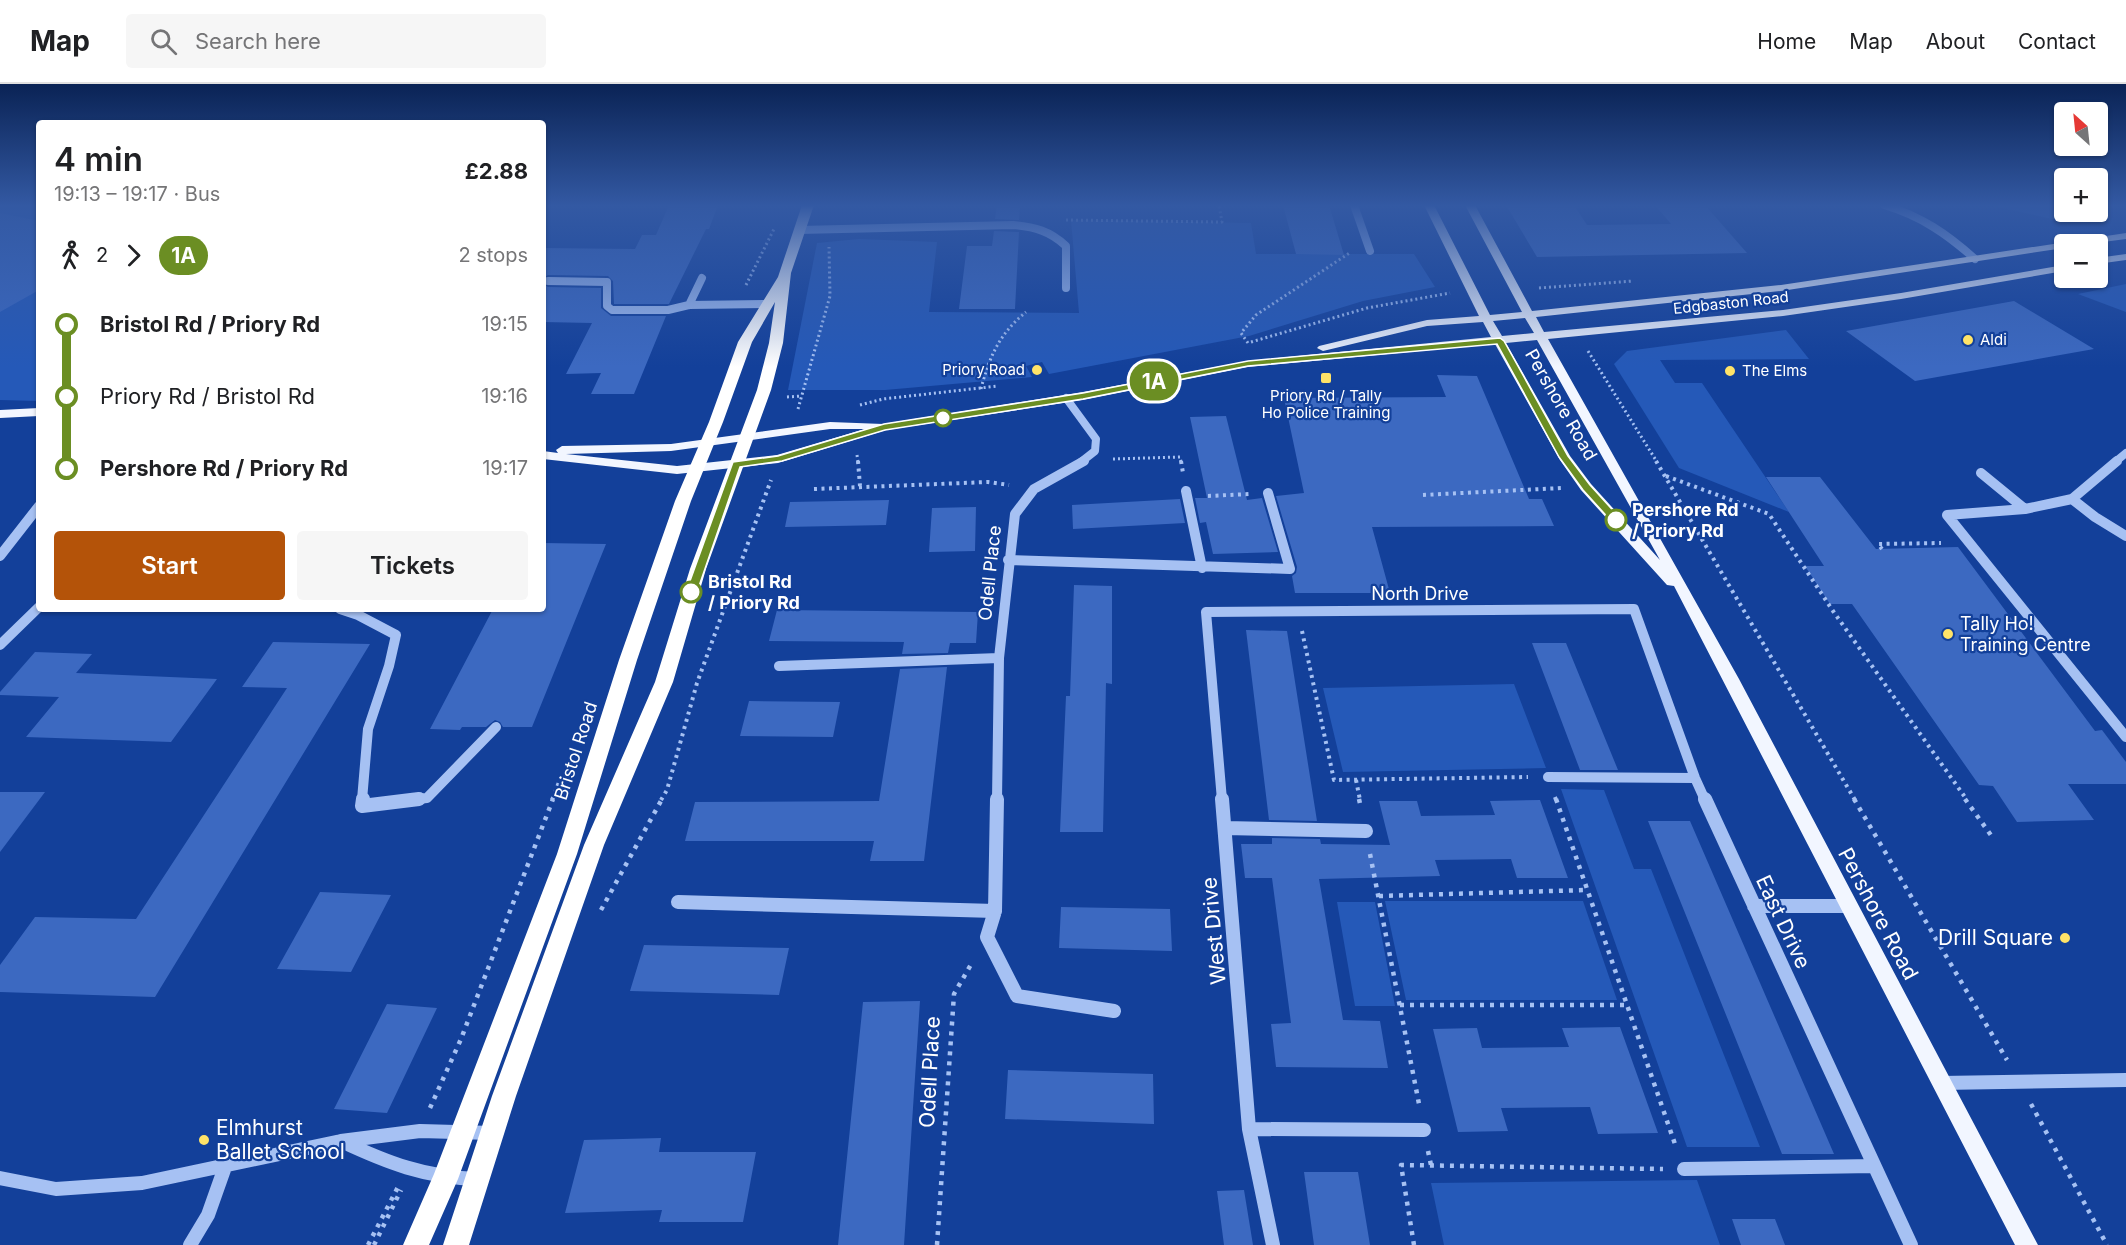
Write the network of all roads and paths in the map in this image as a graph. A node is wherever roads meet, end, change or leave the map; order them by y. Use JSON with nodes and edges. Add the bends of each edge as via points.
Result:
{"nodes":[{"id":1,"x":789,"y":259,"type":"edge"},
{"id":2,"x":829,"y":259,"type":"edge"},
{"id":3,"x":1066,"y":259,"type":"edge"},
{"id":4,"x":1338,"y":259,"type":"edge"},
{"id":5,"x":1454,"y":259,"type":"edge"},
{"id":6,"x":1499,"y":259,"type":"edge"},
{"id":7,"x":1974,"y":259,"type":"edge"},
{"id":8,"x":1975,"y":259,"type":"edge"},
{"id":9,"x":2054,"y":270,"type":"edge"},
{"id":10,"x":785,"y":273,"type":"junction"},
{"id":11,"x":702,"y":278,"type":"dead end"},
{"id":12,"x":2008,"y":278,"type":"junction"},
{"id":13,"x":548,"y":281,"type":"dead end"},
{"id":14,"x":1066,"y":288,"type":"dead end"},
{"id":15,"x":1455,"y":292,"type":"dead end"},
{"id":16,"x":767,"y":304,"type":"junction"},
{"id":17,"x":689,"y":305,"type":"junction"},
{"id":18,"x":1026,"y":312,"type":"dead end"},
{"id":19,"x":1528,"y":315,"type":"junction"},
{"id":20,"x":1485,"y":318,"type":"junction"},
{"id":21,"x":1542,"y":337,"type":"junction"},
{"id":22,"x":1500,"y":341,"type":"junction"},
{"id":23,"x":1248,"y":343,"type":"junction"},
{"id":24,"x":1239,"y":345,"type":"dead end"},
{"id":25,"x":1587,"y":349,"type":"dead end"},
{"id":26,"x":1270,"y":361,"type":"junction"},
{"id":27,"x":1002,"y":386,"type":"dead end"},
{"id":28,"x":981,"y":388,"type":"junction"},
{"id":29,"x":802,"y":396,"type":"junction"},
{"id":30,"x":1066,"y":398,"type":"junction"},
{"id":31,"x":761,"y":399,"type":"junction"},
{"id":32,"x":850,"y":407,"type":"dead end"},
{"id":33,"x":36,"y":412,"type":"edge"},
{"id":34,"x":975,"y":413,"type":"junction"},
{"id":35,"x":0,"y":414,"type":"edge"},
{"id":36,"x":884,"y":427,"type":"junction"},
{"id":37,"x":793,"y":430,"type":"junction"},
{"id":38,"x":747,"y":436,"type":"junction"},
{"id":39,"x":856,"y":436,"type":"junction"},
{"id":40,"x":707,"y":444,"type":"junction"},
{"id":41,"x":546,"y":453,"type":"edge"},
{"id":42,"x":546,"y":453,"type":"edge"},
{"id":43,"x":2126,"y":453,"type":"edge"},
{"id":44,"x":778,"y":459,"type":"junction"},
{"id":45,"x":1085,"y":460,"type":"junction"},
{"id":46,"x":736,"y":464,"type":"junction"},
{"id":47,"x":696,"y":468,"type":"junction"},
{"id":48,"x":1981,"y":473,"type":"dead end"},
{"id":49,"x":1665,"y":476,"type":"junction"},
{"id":50,"x":860,"y":486,"type":"junction"},
{"id":51,"x":1586,"y":487,"type":"junction"},
{"id":52,"x":814,"y":489,"type":"dead end"},
{"id":53,"x":1034,"y":489,"type":"junction"},
{"id":54,"x":1268,"y":493,"type":"joint"},
{"id":55,"x":1186,"y":494,"type":"junction"},
{"id":56,"x":1423,"y":495,"type":"dead end"},
{"id":57,"x":2072,"y":499,"type":"junction"},
{"id":58,"x":2025,"y":509,"type":"junction"},
{"id":59,"x":36,"y":510,"type":"edge"},
{"id":60,"x":2126,"y":536,"type":"edge"},
{"id":61,"x":1969,"y":542,"type":"junction"},
{"id":62,"x":1882,"y":549,"type":"dead end"},
{"id":63,"x":2,"y":550,"type":"edge"},
{"id":64,"x":1008,"y":560,"type":"junction"},
{"id":65,"x":1202,"y":568,"type":"junction"},
{"id":66,"x":1690,"y":603,"type":"junction"},
{"id":67,"x":1634,"y":609,"type":"joint"},
{"id":68,"x":36,"y":610,"type":"edge"},
{"id":69,"x":1298,"y":611,"type":"junction"},
{"id":70,"x":349,"y":612,"type":"edge"},
{"id":71,"x":1206,"y":612,"type":"joint"},
{"id":72,"x":0,"y":645,"type":"edge"},
{"id":73,"x":999,"y":658,"type":"junction"},
{"id":74,"x":779,"y":666,"type":"dead end"},
{"id":75,"x":496,"y":727,"type":"dead end"},
{"id":76,"x":2126,"y":737,"type":"edge"},
{"id":77,"x":1548,"y":777,"type":"junction"},
{"id":78,"x":1695,"y":778,"type":"junction"},
{"id":79,"x":1356,"y":780,"type":"junction"},
{"id":80,"x":1225,"y":828,"type":"junction"},
{"id":81,"x":1366,"y":831,"type":"junction"},
{"id":82,"x":1993,"y":838,"type":"dead end"},
{"id":83,"x":1587,"y":890,"type":"junction"},
{"id":84,"x":1378,"y":896,"type":"junction"},
{"id":85,"x":678,"y":902,"type":"dead end"},
{"id":86,"x":1754,"y":906,"type":"junction"},
{"id":87,"x":1848,"y":906,"type":"junction"},
{"id":88,"x":601,"y":911,"type":"dead end"},
{"id":89,"x":995,"y":911,"type":"junction"},
{"id":90,"x":987,"y":937,"type":"junction"},
{"id":91,"x":1400,"y":1005,"type":"junction"},
{"id":92,"x":1627,"y":1005,"type":"junction"},
{"id":93,"x":1114,"y":1011,"type":"dead end"},
{"id":94,"x":2126,"y":1080,"type":"edge"},
{"id":95,"x":2019,"y":1082,"type":"junction"},
{"id":96,"x":1941,"y":1083,"type":"junction"},
{"id":97,"x":1249,"y":1129,"type":"junction"},
{"id":98,"x":1424,"y":1130,"type":"junction"},
{"id":99,"x":462,"y":1132,"type":"junction"},
{"id":100,"x":492,"y":1133,"type":"junction"},
{"id":101,"x":341,"y":1142,"type":"junction"},
{"id":102,"x":1431,"y":1165,"type":"junction"},
{"id":103,"x":1874,"y":1166,"type":"junction"},
{"id":104,"x":225,"y":1167,"type":"junction"},
{"id":105,"x":1684,"y":1169,"type":"junction"},
{"id":106,"x":0,"y":1178,"type":"edge"},
{"id":107,"x":445,"y":1179,"type":"junction"},
{"id":108,"x":477,"y":1179,"type":"junction"},
{"id":109,"x":190,"y":1245,"type":"edge"},
{"id":110,"x":416,"y":1245,"type":"edge"},
{"id":111,"x":456,"y":1245,"type":"edge"},
{"id":112,"x":937,"y":1245,"type":"edge"},
{"id":113,"x":1273,"y":1245,"type":"edge"},
{"id":114,"x":1414,"y":1245,"type":"edge"},
{"id":115,"x":1911,"y":1245,"type":"edge"},
{"id":116,"x":2027,"y":1245,"type":"edge"},
{"id":117,"x":2107,"y":1245,"type":"edge"}],
"edges":[{"from":1,"to":10,"type":"highway","name":"Bristol Road"},
{"from":2,"to":29,"type":"path","via":[[831,296]]},
{"from":3,"to":14,"type":"street"},
{"from":4,"to":23,"type":"path","via":[[1256,315],[1241,333]]},
{"from":5,"to":20,"type":"main road","name":"Pershore Road"},
{"from":6,"to":19,"type":"main road","name":"Pershore Road"},
{"from":7,"to":19,"type":"main road","name":"Edgbaston Road","via":[[1781,288]]},
{"from":8,"to":12,"type":"main road"},
{"from":9,"to":12,"type":"main road","name":"Edgbaston Road"},
{"from":10,"to":16,"type":"highway","name":"Bristol Road"},
{"from":10,"to":31,"type":"highway","name":"Bristol Road","via":[[776,343]]},
{"from":11,"to":17,"type":"street"},
{"from":12,"to":21,"type":"main road","name":"Edgbaston Road","via":[[1784,313]]},
{"from":13,"to":17,"type":"street","via":[[607,282],[607,306],[612,310],[668,310]]},
{"from":15,"to":23,"type":"path","via":[[1367,308]]},
{"from":16,"to":17,"type":"street"},
{"from":16,"to":40,"type":"highway","name":"Bristol Road","via":[[745,342]]},
{"from":18,"to":28,"type":"path","via":[[1001,335]]},
{"from":19,"to":20,"type":"main road"},
{"from":19,"to":21,"type":"main road","name":"Pershore Road"},
{"from":20,"to":22,"type":"main road","name":"Pershore Road"},
{"from":20,"to":26,"type":"main road","via":[[1428,323]]},
{"from":21,"to":22,"type":"main road"},
{"from":21,"to":66,"type":"main road","name":"Pershore Road"},
{"from":22,"to":26,"type":"main road"},
{"from":22,"to":51,"type":"main road","name":"Pershore Road","via":[[1564,457]]},
{"from":23,"to":24,"type":"path"},
{"from":25,"to":49,"type":"path"},
{"from":26,"to":30,"type":"main road"},
{"from":27,"to":28,"type":"path"},
{"from":28,"to":32,"type":"path","via":[[883,399]]},
{"from":28,"to":34,"type":"path"},
{"from":29,"to":31,"type":"path"},
{"from":29,"to":37,"type":"path"},
{"from":30,"to":34,"type":"main road"},
{"from":30,"to":45,"type":"street","via":[[1096,440],[1095,451]]},
{"from":31,"to":38,"type":"highway","name":"Bristol Road"},
{"from":33,"to":35,"type":"main road"},
{"from":34,"to":36,"type":"main road"},
{"from":36,"to":37,"type":"main road","via":[[847,423]]},
{"from":36,"to":39,"type":"main road"},
{"from":37,"to":38,"type":"main road"},
{"from":38,"to":40,"type":"main road"},
{"from":38,"to":46,"type":"highway","name":"Bristol Road"},
{"from":39,"to":44,"type":"main road"},
{"from":39,"to":50,"type":"path"},
{"from":40,"to":41,"type":"main road"},
{"from":40,"to":47,"type":"highway","name":"Bristol Road"},
{"from":42,"to":47,"type":"main road","via":[[676,470]]},
{"from":43,"to":57,"type":"street"},
{"from":44,"to":46,"type":"main road"},
{"from":44,"to":88,"type":"path","via":[[698,683],[667,790]]},
{"from":45,"to":53,"type":"street","name":"Odell Place"},
{"from":45,"to":55,"type":"path","via":[[1180,458]]},
{"from":46,"to":47,"type":"main road"},
{"from":46,"to":100,"type":"highway","name":"Bristol Road","via":[[698,569],[664,682],[594,845]]},
{"from":47,"to":99,"type":"highway","name":"Bristol Road","via":[[628,660],[567,854]]},
{"from":48,"to":58,"type":"street"},
{"from":49,"to":82,"type":"path","via":[[1769,514]]},
{"from":49,"to":95,"type":"path"},
{"from":50,"to":52,"type":"path"},
{"from":50,"to":53,"type":"path","via":[[988,482]]},
{"from":51,"to":56,"type":"path"},
{"from":51,"to":66,"type":"main road","name":"Pershore Road"},
{"from":53,"to":64,"type":"street","name":"Odell Place","via":[[1015,514]]},
{"from":54,"to":55,"type":"path"},
{"from":54,"to":65,"type":"street","via":[[1290,569]]},
{"from":55,"to":65,"type":"street"},
{"from":57,"to":58,"type":"street"},
{"from":57,"to":60,"type":"street"},
{"from":58,"to":61,"type":"street","via":[[1947,515]]},
{"from":59,"to":63,"type":"street"},
{"from":61,"to":62,"type":"path","via":[[1878,544]]},
{"from":61,"to":76,"type":"street"},
{"from":64,"to":65,"type":"street"},
{"from":64,"to":73,"type":"street","name":"Odell Place"},
{"from":66,"to":87,"type":"main road","name":"Pershore Road"},
{"from":67,"to":69,"type":"street","name":"North Drive"},
{"from":67,"to":78,"type":"street","name":"East Drive"},
{"from":68,"to":72,"type":"street"},
{"from":69,"to":71,"type":"street","name":"North Drive"},
{"from":69,"to":79,"type":"path","via":[[1334,780]]},
{"from":70,"to":75,"type":"street","via":[[396,635],[368,729],[362,806],[427,798]]},
{"from":71,"to":80,"type":"street","name":"West Drive"},
{"from":73,"to":74,"type":"street"},
{"from":73,"to":89,"type":"street","name":"Odell Place"},
{"from":77,"to":78,"type":"street"},
{"from":77,"to":79,"type":"path"},
{"from":77,"to":83,"type":"path"},
{"from":78,"to":86,"type":"street","name":"East Drive"},
{"from":79,"to":81,"type":"path"},
{"from":80,"to":81,"type":"street"},
{"from":80,"to":97,"type":"street","name":"West Drive"},
{"from":81,"to":84,"type":"path"},
{"from":83,"to":84,"type":"path"},
{"from":83,"to":92,"type":"path"},
{"from":84,"to":91,"type":"path"},
{"from":85,"to":89,"type":"street"},
{"from":86,"to":87,"type":"street"},
{"from":86,"to":103,"type":"street","name":"East Drive"},
{"from":87,"to":96,"type":"main road","name":"Pershore Road"},
{"from":89,"to":90,"type":"street","name":"Odell Place"},
{"from":90,"to":93,"type":"street","via":[[1017,996]]},
{"from":90,"to":112,"type":"path","name":"Odell Place","via":[[954,994]]},
{"from":91,"to":92,"type":"path"},
{"from":91,"to":98,"type":"path"},
{"from":92,"to":105,"type":"path"},
{"from":94,"to":95,"type":"street"},
{"from":95,"to":96,"type":"street"},
{"from":95,"to":117,"type":"path"},
{"from":96,"to":116,"type":"main road","name":"Pershore Road"},
{"from":97,"to":98,"type":"street"},
{"from":97,"to":113,"type":"street","name":"West Drive"},
{"from":98,"to":102,"type":"path"},
{"from":99,"to":100,"type":"street"},
{"from":99,"to":101,"type":"street","via":[[420,1131]]},
{"from":99,"to":107,"type":"highway","name":"Bristol Road"},
{"from":100,"to":108,"type":"highway","name":"Bristol Road"},
{"from":101,"to":104,"type":"street"},
{"from":101,"to":107,"type":"street","via":[[405,1171]]},
{"from":102,"to":105,"type":"path"},
{"from":102,"to":114,"type":"path","via":[[1401,1164]]},
{"from":103,"to":105,"type":"street"},
{"from":103,"to":115,"type":"street","name":"East Drive"},
{"from":104,"to":106,"type":"street","via":[[142,1183],[56,1189]]},
{"from":104,"to":109,"type":"street","via":[[208,1215]]},
{"from":107,"to":108,"type":"street"},
{"from":107,"to":110,"type":"highway","name":"Bristol Road"},
{"from":108,"to":111,"type":"highway","name":"Bristol Road"}]}
